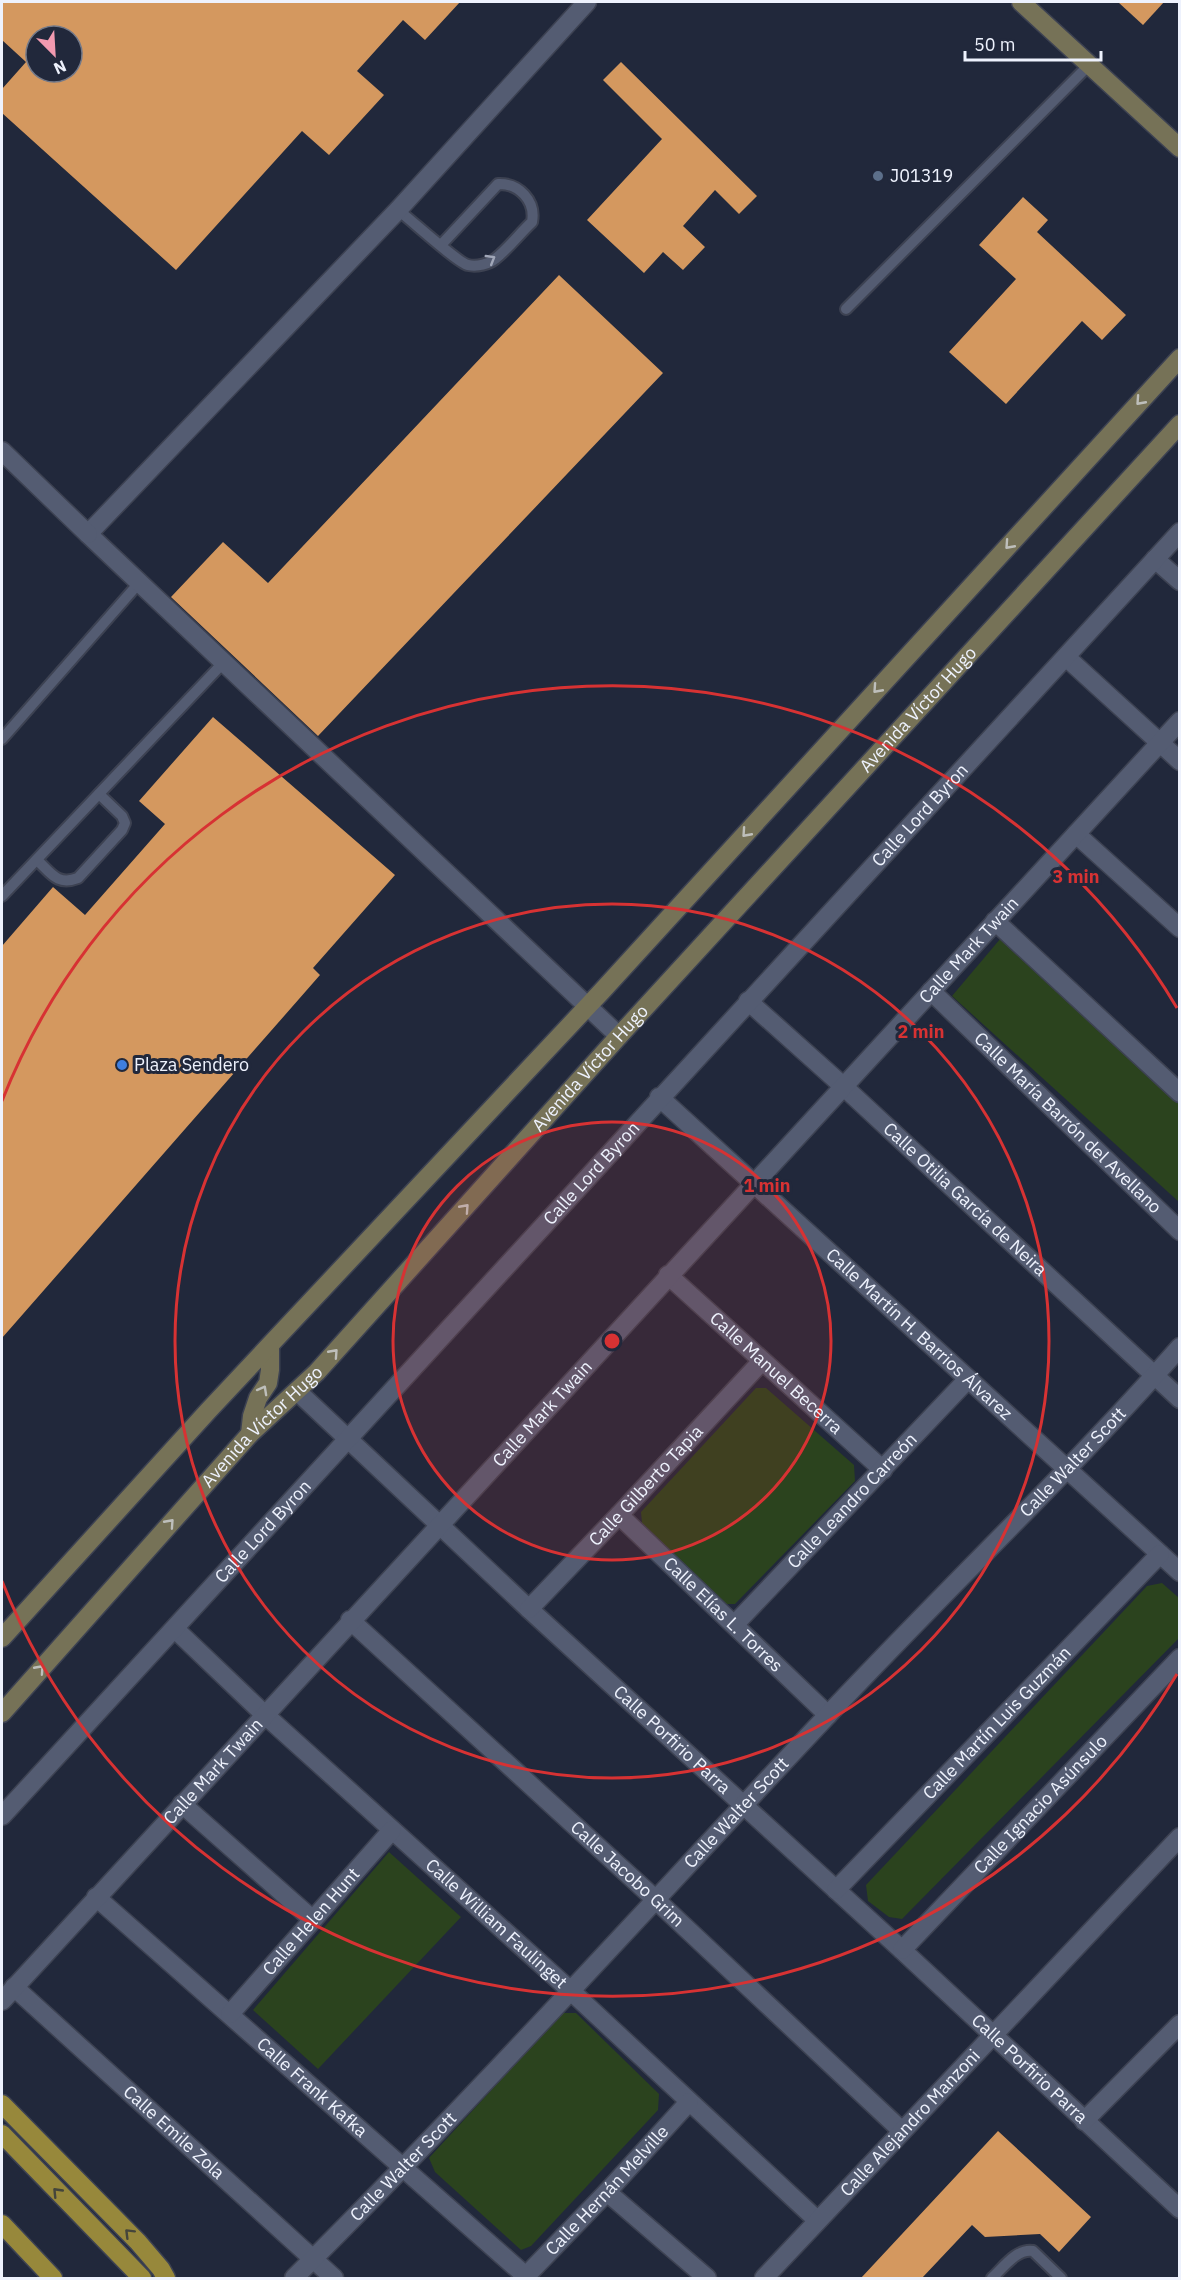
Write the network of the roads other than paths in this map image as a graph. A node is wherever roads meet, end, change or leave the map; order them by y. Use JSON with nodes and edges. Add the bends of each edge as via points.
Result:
{"nodes":[{"id":1,"x":587,"y":2,"type":"edge"},
{"id":2,"x":1021,"y":2,"type":"edge"},
{"id":3,"x":1090,"y":64,"type":"junction"},
{"id":4,"x":1179,"y":148,"type":"edge"},
{"id":5,"x":398,"y":210,"type":"junction"},
{"id":6,"x":441,"y":245,"type":"junction"},
{"id":7,"x":846,"y":309,"type":"dead end"},
{"id":8,"x":1179,"y":358,"type":"edge"},
{"id":9,"x":1179,"y":424,"type":"edge"},
{"id":10,"x":2,"y":451,"type":"edge"},
{"id":11,"x":1179,"y":532,"type":"edge"},
{"id":12,"x":88,"y":534,"type":"junction"},
{"id":13,"x":1155,"y":559,"type":"junction"},
{"id":14,"x":1179,"y":581,"type":"edge"},
{"id":15,"x":139,"y":582,"type":"junction"},
{"id":16,"x":1066,"y":657,"type":"junction"},
{"id":17,"x":223,"y":663,"type":"junction"},
{"id":18,"x":1179,"y":721,"type":"edge"},
{"id":19,"x":2,"y":739,"type":"edge"},
{"id":20,"x":1159,"y":743,"type":"junction"},
{"id":21,"x":1179,"y":761,"type":"edge"},
{"id":22,"x":99,"y":794,"type":"junction"},
{"id":23,"x":1076,"y":834,"type":"junction"},
{"id":24,"x":37,"y":860,"type":"junction"},
{"id":25,"x":2,"y":896,"type":"edge"},
{"id":26,"x":995,"y":921,"type":"junction"},
{"id":27,"x":1179,"y":928,"type":"edge"},
{"id":28,"x":931,"y":991,"type":"junction"},
{"id":29,"x":748,"y":1002,"type":"junction"},
{"id":30,"x":587,"y":1005,"type":"junction"},
{"id":31,"x":619,"y":1036,"type":"junction"},
{"id":32,"x":843,"y":1086,"type":"junction"},
{"id":33,"x":1179,"y":1093,"type":"edge"},
{"id":34,"x":659,"y":1097,"type":"junction"},
{"id":35,"x":755,"y":1184,"type":"junction"},
{"id":36,"x":1179,"y":1231,"type":"edge"},
{"id":37,"x":668,"y":1275,"type":"junction"},
{"id":38,"x":270,"y":1346,"type":"junction"},
{"id":39,"x":1179,"y":1347,"type":"edge"},
{"id":40,"x":761,"y":1362,"type":"junction"},
{"id":41,"x":1154,"y":1376,"type":"junction"},
{"id":42,"x":968,"y":1379,"type":"junction"},
{"id":43,"x":297,"y":1391,"type":"junction"},
{"id":44,"x":1179,"y":1399,"type":"edge"},
{"id":45,"x":250,"y":1434,"type":"junction"},
{"id":46,"x":347,"y":1438,"type":"junction"},
{"id":47,"x":1066,"y":1468,"type":"junction"},
{"id":48,"x":883,"y":1470,"type":"junction"},
{"id":49,"x":619,"y":1515,"type":"junction"},
{"id":50,"x":439,"y":1524,"type":"junction"},
{"id":51,"x":1160,"y":1554,"type":"junction"},
{"id":52,"x":1179,"y":1572,"type":"edge"},
{"id":53,"x":529,"y":1609,"type":"junction"},
{"id":54,"x":350,"y":1620,"type":"junction"},
{"id":55,"x":735,"y":1624,"type":"junction"},
{"id":56,"x":175,"y":1629,"type":"junction"},
{"id":57,"x":2,"y":1638,"type":"edge"},
{"id":58,"x":1179,"y":1658,"type":"edge"},
{"id":59,"x":2,"y":1713,"type":"edge"},
{"id":60,"x":264,"y":1714,"type":"junction"},
{"id":61,"x":828,"y":1715,"type":"junction"},
{"id":62,"x":182,"y":1804,"type":"junction"},
{"id":63,"x":743,"y":1806,"type":"junction"},
{"id":64,"x":2,"y":1816,"type":"edge"},
{"id":65,"x":392,"y":1830,"type":"junction"},
{"id":66,"x":1179,"y":1837,"type":"edge"},
{"id":67,"x":836,"y":1890,"type":"junction"},
{"id":68,"x":96,"y":1897,"type":"junction"},
{"id":69,"x":655,"y":1899,"type":"junction"},
{"id":70,"x":312,"y":1919,"type":"junction"},
{"id":71,"x":902,"y":1950,"type":"junction"},
{"id":72,"x":14,"y":1987,"type":"junction"},
{"id":73,"x":572,"y":1992,"type":"junction"},
{"id":74,"x":2,"y":2001,"type":"edge"},
{"id":75,"x":230,"y":2014,"type":"junction"},
{"id":76,"x":1179,"y":2024,"type":"edge"},
{"id":77,"x":991,"y":2035,"type":"junction"},
{"id":78,"x":689,"y":2102,"type":"junction"},
{"id":79,"x":2,"y":2104,"type":"edge"},
{"id":80,"x":1084,"y":2121,"type":"junction"},
{"id":81,"x":902,"y":2130,"type":"junction"},
{"id":82,"x":2,"y":2134,"type":"edge"},
{"id":83,"x":404,"y":2167,"type":"junction"},
{"id":84,"x":607,"y":2192,"type":"junction"},
{"id":85,"x":1179,"y":2209,"type":"edge"},
{"id":86,"x":817,"y":2220,"type":"junction"},
{"id":87,"x":2,"y":2224,"type":"edge"},
{"id":88,"x":313,"y":2260,"type":"junction"},
{"id":89,"x":527,"y":2277,"type":"edge"},
{"id":90,"x":52,"y":2278,"type":"edge"},
{"id":91,"x":142,"y":2278,"type":"edge"},
{"id":92,"x":166,"y":2278,"type":"edge"},
{"id":93,"x":294,"y":2278,"type":"edge"},
{"id":94,"x":334,"y":2278,"type":"edge"},
{"id":95,"x":707,"y":2278,"type":"edge"},
{"id":96,"x":764,"y":2278,"type":"edge"},
{"id":97,"x":992,"y":2278,"type":"edge"},
{"id":98,"x":1061,"y":2278,"type":"edge"}],
"edges":[{"from":1,"to":5,"type":"street"},
{"from":2,"to":3,"type":"street"},
{"from":3,"to":4,"type":"street"},
{"from":3,"to":7,"type":"lane"},
{"from":5,"to":6,"type":"lane"},
{"from":5,"to":12,"type":"street"},
{"from":6,"to":6,"type":"lane","one_way":true,"via":[[465,265],[495,260],[532,222],[532,207],[515,187],[498,184]]},
{"from":8,"to":30,"type":"street","one_way":true},
{"from":9,"to":31,"type":"street","name":"Avenida Víctor Hugo"},
{"from":10,"to":12,"type":"street"},
{"from":11,"to":13,"type":"street","name":"Calle Lord Byron"},
{"from":12,"to":15,"type":"street"},
{"from":13,"to":14,"type":"street"},
{"from":13,"to":16,"type":"street","name":"Calle Lord Byron"},
{"from":15,"to":17,"type":"street"},
{"from":15,"to":19,"type":"lane"},
{"from":16,"to":20,"type":"street"},
{"from":16,"to":29,"type":"street","name":"Calle Lord Byron"},
{"from":17,"to":22,"type":"lane"},
{"from":17,"to":30,"type":"street"},
{"from":18,"to":20,"type":"street","name":"Calle Mark Twain"},
{"from":20,"to":21,"type":"street"},
{"from":20,"to":23,"type":"street","name":"Calle Mark Twain"},
{"from":22,"to":24,"type":"lane"},
{"from":22,"to":24,"type":"lane","via":[[125,823],[78,878],[60,881]]},
{"from":23,"to":26,"type":"street","name":"Calle Mark Twain"},
{"from":23,"to":27,"type":"street"},
{"from":24,"to":25,"type":"lane"},
{"from":26,"to":28,"type":"street","name":"Calle Mark Twain"},
{"from":26,"to":33,"type":"street"},
{"from":28,"to":32,"type":"street","name":"Calle Mark Twain"},
{"from":28,"to":36,"type":"street","name":"Calle María Barrón del Avellano"},
{"from":29,"to":32,"type":"street","name":"Calle Otilia García de Neira"},
{"from":29,"to":34,"type":"street","name":"Calle Lord Byron"},
{"from":30,"to":31,"type":"street"},
{"from":30,"to":38,"type":"street"},
{"from":43,"to":31,"type":"street","name":"Avenida Víctor Hugo","one_way":true},
{"from":32,"to":35,"type":"street","name":"Calle Mark Twain"},
{"from":32,"to":41,"type":"street","name":"Calle Otilia García de Neira"},
{"from":34,"to":35,"type":"street","name":"Calle Martín H. Barrios Álvarez"},
{"from":34,"to":46,"type":"street","name":"Calle Lord Byron"},
{"from":35,"to":37,"type":"street","name":"Calle Mark Twain"},
{"from":35,"to":42,"type":"street","name":"Calle Martín H. Barrios Álvarez"},
{"from":37,"to":40,"type":"street","name":"Calle Manuel Becerra"},
{"from":37,"to":50,"type":"street","name":"Calle Mark Twain"},
{"from":45,"to":38,"type":"street","one_way":true,"via":[[258,1398],[268,1383]]},
{"from":38,"to":57,"type":"street"},
{"from":39,"to":41,"type":"street","name":"Calle Walter Scott"},
{"from":40,"to":48,"type":"street","name":"Calle Manuel Becerra"},
{"from":40,"to":49,"type":"street","name":"Calle Gilberto Tapia"},
{"from":41,"to":44,"type":"street","name":"Calle Otilia García de Neira"},
{"from":41,"to":47,"type":"street","name":"Calle Walter Scott"},
{"from":42,"to":47,"type":"street","name":"Calle Martín H. Barrios Álvarez"},
{"from":42,"to":48,"type":"street","name":"Calle Leandro Carreón"},
{"from":43,"to":45,"type":"street","name":"Avenida Víctor Hugo"},
{"from":43,"to":46,"type":"street","name":"Calle Porfirio Parra"},
{"from":59,"to":45,"type":"street","name":"Avenida Víctor Hugo","one_way":true},
{"from":46,"to":50,"type":"street","name":"Calle Porfirio Parra"},
{"from":46,"to":56,"type":"street","name":"Calle Lord Byron"},
{"from":47,"to":51,"type":"street","name":"Calle Martín H. Barrios Álvarez"},
{"from":47,"to":61,"type":"street","name":"Calle Walter Scott"},
{"from":48,"to":55,"type":"street","name":"Calle Leandro Carreón"},
{"from":49,"to":53,"type":"street","name":"Calle Gilberto Tapia"},
{"from":49,"to":55,"type":"street","name":"Calle Elías L. Torres"},
{"from":50,"to":53,"type":"street","name":"Calle Porfirio Parra"},
{"from":50,"to":54,"type":"street","name":"Calle Mark Twain"},
{"from":51,"to":52,"type":"street","name":"Calle Martín H. Barrios Álvarez"},
{"from":51,"to":67,"type":"street","name":"Calle Martín Luis Guzmán"},
{"from":53,"to":63,"type":"street","name":"Calle Porfirio Parra"},
{"from":54,"to":60,"type":"street","name":"Calle Mark Twain"},
{"from":54,"to":69,"type":"street","name":"Calle Jacobo Grim"},
{"from":55,"to":61,"type":"street","name":"Calle Elías L. Torres"},
{"from":56,"to":60,"type":"street","name":"Calle William Faulinget"},
{"from":56,"to":64,"type":"street","name":"Calle Lord Byron"},
{"from":58,"to":71,"type":"street","name":"Calle Ignacio Asúnsulo"},
{"from":60,"to":62,"type":"street","name":"Calle Mark Twain"},
{"from":60,"to":65,"type":"street","name":"Calle William Faulinget"},
{"from":61,"to":63,"type":"street","name":"Calle Walter Scott"},
{"from":62,"to":68,"type":"street","name":"Calle Mark Twain"},
{"from":62,"to":70,"type":"street"},
{"from":63,"to":67,"type":"street","name":"Calle Porfirio Parra"},
{"from":63,"to":69,"type":"street","name":"Calle Walter Scott"},
{"from":65,"to":70,"type":"street","name":"Calle Helen Hunt"},
{"from":65,"to":73,"type":"street","name":"Calle William Faulinget"},
{"from":66,"to":77,"type":"street","name":"Calle Alejandro Manzoni"},
{"from":67,"to":71,"type":"street","name":"Calle Porfirio Parra"},
{"from":68,"to":72,"type":"street","name":"Calle Mark Twain"},
{"from":68,"to":75,"type":"street","name":"Calle Frank Kafka"},
{"from":69,"to":73,"type":"street","name":"Calle Walter Scott"},
{"from":69,"to":81,"type":"street","name":"Calle Jacobo Grim"},
{"from":70,"to":75,"type":"street","name":"Calle Helen Hunt"},
{"from":71,"to":77,"type":"street","name":"Calle Porfirio Parra"},
{"from":72,"to":74,"type":"street","name":"Calle Mark Twain"},
{"from":72,"to":88,"type":"street","name":"Calle Emile Zola"},
{"from":73,"to":78,"type":"street","name":"Calle William Faulinget"},
{"from":73,"to":83,"type":"street","name":"Calle Walter Scott"},
{"from":75,"to":83,"type":"street","name":"Calle Frank Kafka"},
{"from":76,"to":80,"type":"street"},
{"from":77,"to":80,"type":"street","name":"Calle Porfirio Parra"},
{"from":77,"to":81,"type":"street","name":"Calle Alejandro Manzoni"},
{"from":78,"to":84,"type":"street","name":"Calle Hernán Melville"},
{"from":78,"to":86,"type":"street","name":"Calle William Faulinget"},
{"from":92,"to":79,"type":"main road","one_way":true,"via":[[138,2242]]},
{"from":80,"to":85,"type":"street","name":"Calle Porfirio Parra"},
{"from":81,"to":86,"type":"street","name":"Calle Alejandro Manzoni"},
{"from":91,"to":82,"type":"main road","one_way":true},
{"from":83,"to":88,"type":"street","name":"Calle Walter Scott"},
{"from":83,"to":89,"type":"street","name":"Calle Frank Kafka"},
{"from":84,"to":89,"type":"street","name":"Calle Hernán Melville"},
{"from":84,"to":95,"type":"street"},
{"from":86,"to":96,"type":"street","name":"Calle Alejandro Manzoni"},
{"from":87,"to":90,"type":"main road"},
{"from":88,"to":93,"type":"street","name":"Calle Walter Scott"},
{"from":88,"to":94,"type":"street","name":"Calle Emile Zola"},
{"from":97,"to":98,"type":"lane","via":[[1028,2250]]}]}
